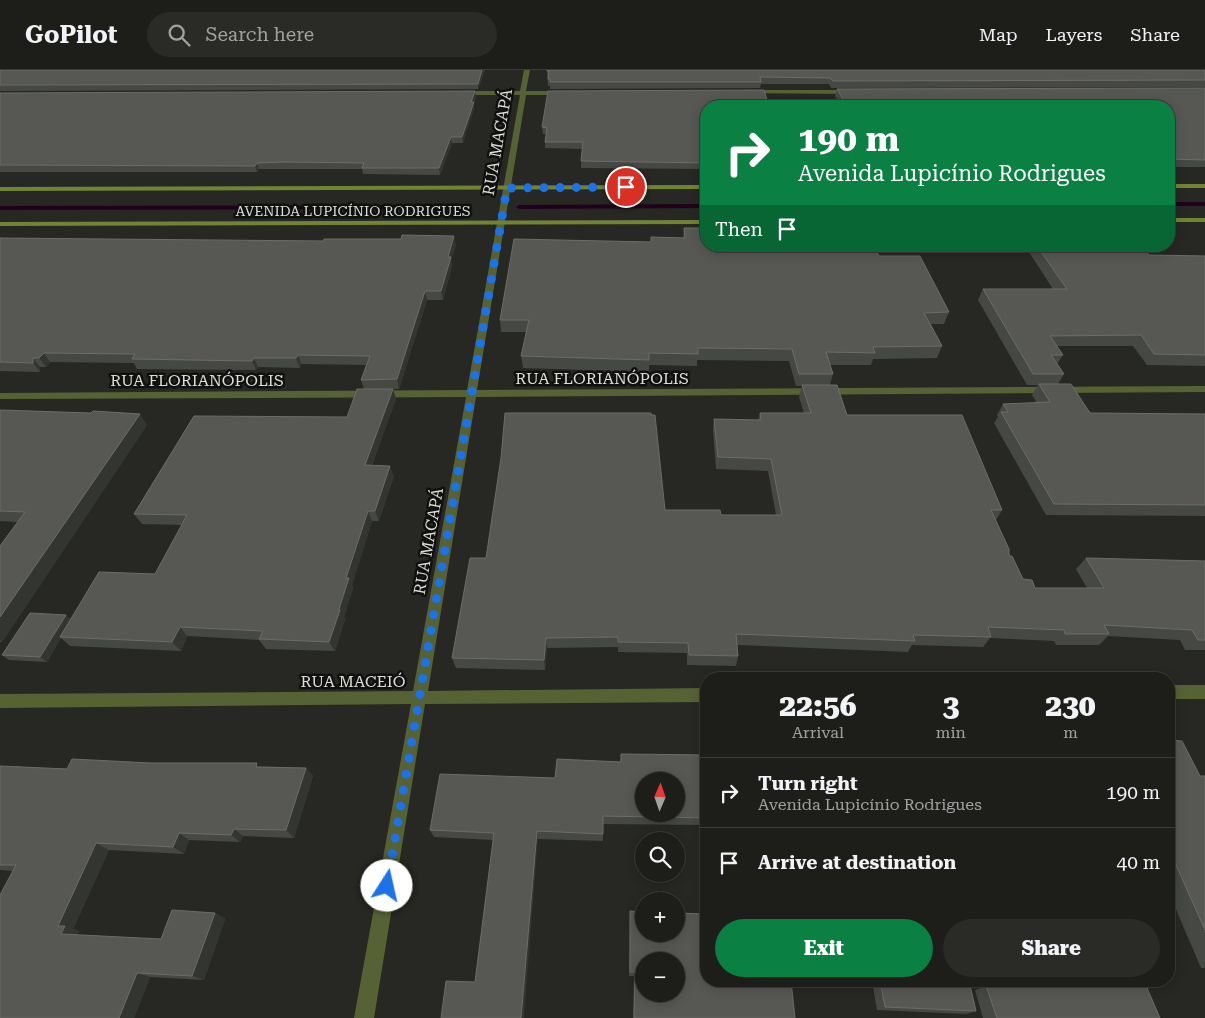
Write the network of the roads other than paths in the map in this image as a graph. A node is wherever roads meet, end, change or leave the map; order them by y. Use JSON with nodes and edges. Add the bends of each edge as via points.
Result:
{"nodes":[{"id":1,"x":527,"y":70,"type":"edge"},
{"id":2,"x":740,"y":92,"type":"edge"},
{"id":3,"x":859,"y":92,"type":"edge"},
{"id":4,"x":454,"y":93,"type":"edge"},
{"id":5,"x":523,"y":93,"type":"junction"},
{"id":6,"x":572,"y":93,"type":"edge"},
{"id":7,"x":1175,"y":186,"type":"edge"},
{"id":8,"x":1205,"y":186,"type":"edge"},
{"id":9,"x":700,"y":187,"type":"edge"},
{"id":10,"x":507,"y":188,"type":"junction"},
{"id":11,"x":0,"y":189,"type":"edge"},
{"id":12,"x":1175,"y":220,"type":"edge"},
{"id":13,"x":1205,"y":220,"type":"edge"},
{"id":14,"x":700,"y":222,"type":"edge"},
{"id":15,"x":501,"y":223,"type":"junction"},
{"id":16,"x":0,"y":224,"type":"edge"},
{"id":17,"x":1205,"y":390,"type":"edge"},
{"id":18,"x":471,"y":394,"type":"junction"},
{"id":19,"x":0,"y":396,"type":"edge"},
{"id":20,"x":1175,"y":692,"type":"edge"},
{"id":21,"x":1205,"y":692,"type":"edge"},
{"id":22,"x":700,"y":696,"type":"edge"},
{"id":23,"x":419,"y":698,"type":"junction"},
{"id":24,"x":0,"y":701,"type":"edge"},
{"id":25,"x":364,"y":1018,"type":"edge"}],
"edges":[{"from":1,"to":5,"type":"street","name":"RUA MACAPÁ"},
{"from":2,"to":3,"type":"street"},
{"from":4,"to":5,"type":"street"},
{"from":5,"to":6,"type":"street"},
{"from":5,"to":10,"type":"street","name":"RUA MACAPÁ"},
{"from":7,"to":8,"type":"street"},
{"from":9,"to":10,"type":"street","name":"AVENIDA LUPICÍNIO RODRIGUES"},
{"from":10,"to":11,"type":"street","name":"AVENIDA LUPICÍNIO RODRIGUES"},
{"from":10,"to":15,"type":"street","name":"RUA MACAPÁ"},
{"from":12,"to":13,"type":"street"},
{"from":14,"to":15,"type":"street","name":"AVENIDA LUPICÍNIO RODRIGUES"},
{"from":15,"to":16,"type":"street","name":"AVENIDA LUPICÍNIO RODRIGUES"},
{"from":15,"to":18,"type":"street","name":"RUA MACAPÁ"},
{"from":17,"to":18,"type":"street","name":"RUA FLORIANÓPOLIS"},
{"from":18,"to":19,"type":"street","name":"RUA FLORIANÓPOLIS"},
{"from":18,"to":23,"type":"street","name":"RUA MACAPÁ"},
{"from":20,"to":21,"type":"street"},
{"from":22,"to":23,"type":"street","name":"RUA MACEIÓ"},
{"from":23,"to":24,"type":"street","name":"RUA MACEIÓ"},
{"from":23,"to":25,"type":"street","name":"RUA MACAPÁ"}]}
